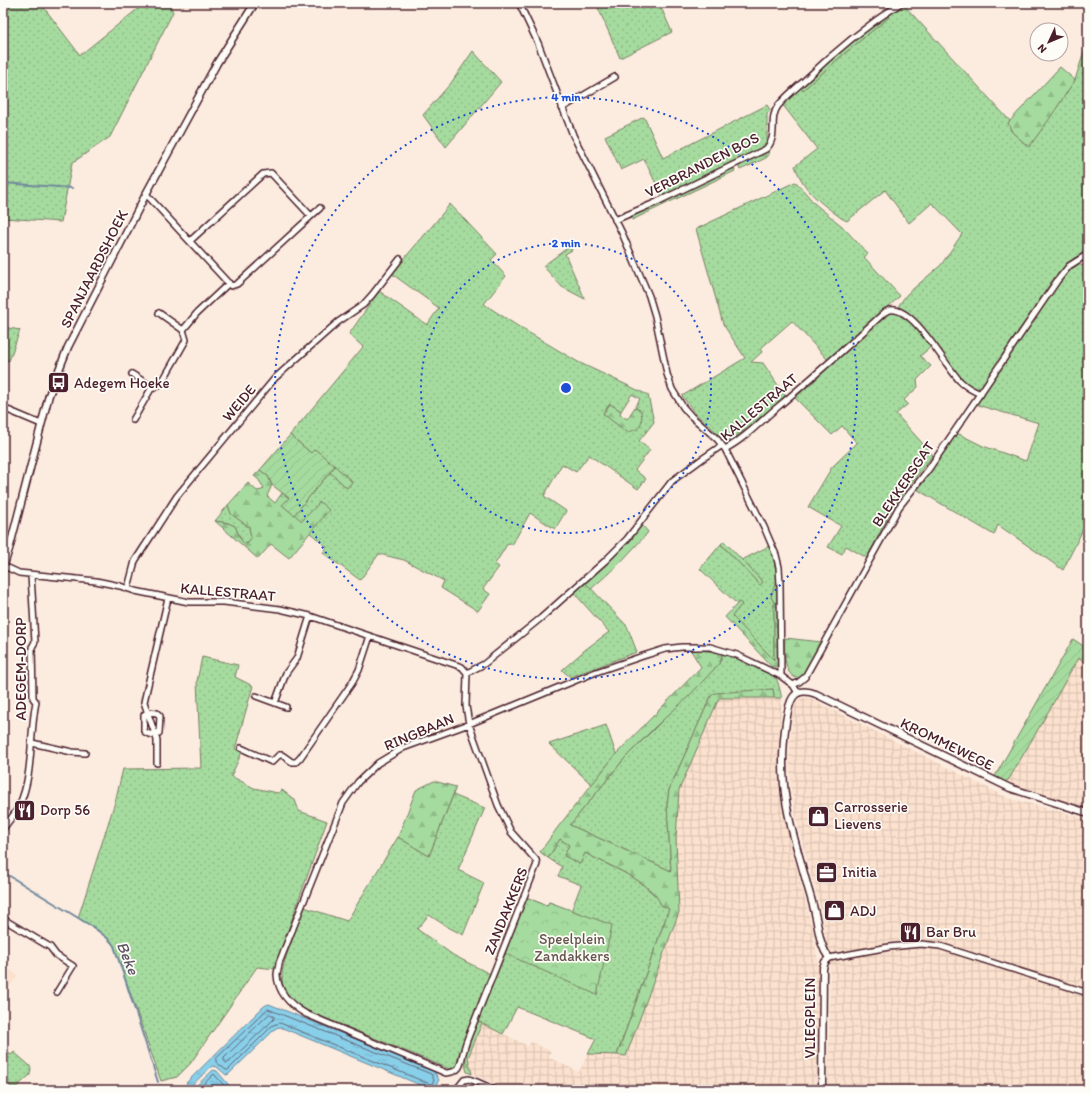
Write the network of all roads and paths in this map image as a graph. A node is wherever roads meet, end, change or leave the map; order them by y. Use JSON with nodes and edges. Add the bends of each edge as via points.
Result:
{"nodes":[{"id":1,"x":255,"y":3,"type":"edge"},
{"id":2,"x":520,"y":3,"type":"edge"},
{"id":3,"x":901,"y":3,"type":"edge"},
{"id":4,"x":615,"y":77,"type":"dead end"},
{"id":5,"x":562,"y":108,"type":"junction"},
{"id":6,"x":146,"y":194,"type":"junction"},
{"id":7,"x":320,"y":208,"type":"dead end"},
{"id":8,"x":311,"y":216,"type":"junction"},
{"id":9,"x":615,"y":220,"type":"junction"},
{"id":10,"x":190,"y":241,"type":"junction"},
{"id":11,"x":1088,"y":254,"type":"edge"},
{"id":12,"x":400,"y":259,"type":"dead end"},
{"id":13,"x":229,"y":283,"type":"junction"},
{"id":14,"x":159,"y":313,"type":"dead end"},
{"id":15,"x":183,"y":330,"type":"junction"},
{"id":16,"x":132,"y":374,"type":"dead end"},
{"id":17,"x":154,"y":388,"type":"junction"},
{"id":18,"x":981,"y":394,"type":"junction"},
{"id":19,"x":3,"y":408,"type":"edge"},
{"id":20,"x":133,"y":420,"type":"dead end"},
{"id":21,"x":41,"y":424,"type":"junction"},
{"id":22,"x":723,"y":447,"type":"junction"},
{"id":23,"x":4,"y":567,"type":"edge"},
{"id":24,"x":31,"y":575,"type":"junction"},
{"id":25,"x":128,"y":588,"type":"junction"},
{"id":26,"x":168,"y":598,"type":"junction"},
{"id":27,"x":310,"y":616,"type":"junction"},
{"id":28,"x":370,"y":636,"type":"junction"},
{"id":29,"x":466,"y":673,"type":"junction"},
{"id":30,"x":781,"y":676,"type":"junction"},
{"id":31,"x":793,"y":685,"type":"junction"},
{"id":32,"x":798,"y":693,"type":"junction"},
{"id":33,"x":256,"y":696,"type":"dead end"},
{"id":34,"x":275,"y":703,"type":"junction"},
{"id":35,"x":286,"y":707,"type":"dead end"},
{"id":36,"x":148,"y":712,"type":"junction"},
{"id":37,"x":470,"y":724,"type":"junction"},
{"id":38,"x":155,"y":734,"type":"junction"},
{"id":39,"x":32,"y":743,"type":"junction"},
{"id":40,"x":241,"y":748,"type":"dead end"},
{"id":41,"x":85,"y":752,"type":"dead end"},
{"id":42,"x":157,"y":763,"type":"dead end"},
{"id":43,"x":1088,"y":813,"type":"edge"},
{"id":44,"x":3,"y":829,"type":"edge"},
{"id":45,"x":3,"y":919,"type":"edge"},
{"id":46,"x":829,"y":958,"type":"junction"},
{"id":47,"x":58,"y":992,"type":"dead end"},
{"id":48,"x":1088,"y":993,"type":"edge"},
{"id":49,"x":457,"y":1070,"type":"joint"},
{"id":50,"x":456,"y":1090,"type":"edge"},
{"id":51,"x":495,"y":1090,"type":"edge"},
{"id":52,"x":822,"y":1090,"type":"edge"}],
"edges":[{"from":1,"to":6,"type":"street","name":"SPANJAARDSHOEK","via":[[217,62]]},
{"from":2,"to":5,"type":"street"},
{"from":3,"to":9,"type":"street","name":"VERBRANDEN BOS","via":[[828,58],[781,102],[775,112],[772,139],[766,149]]},
{"from":4,"to":5,"type":"street"},
{"from":5,"to":9,"type":"street"},
{"from":6,"to":10,"type":"street"},
{"from":6,"to":21,"type":"street","name":"SPANJAARDSHOEK","via":[[68,347],[49,395]]},
{"from":7,"to":8,"type":"street"},
{"from":8,"to":10,"type":"street","via":[[271,172],[264,174]]},
{"from":8,"to":13,"type":"street","via":[[237,284],[231,286]]},
{"from":9,"to":22,"type":"street","via":[[649,296],[666,374],[672,389],[687,411]]},
{"from":10,"to":13,"type":"street"},
{"from":11,"to":18,"type":"street","name":"BLEKKERSGAT","via":[[1062,274]]},
{"from":12,"to":25,"type":"street","name":"WEIDE","via":[[363,305],[338,322],[275,378],[177,496],[135,561]]},
{"from":13,"to":15,"type":"street"},
{"from":14,"to":15,"type":"street"},
{"from":15,"to":17,"type":"street","via":[[186,340],[161,384]]},
{"from":16,"to":17,"type":"street"},
{"from":17,"to":20,"type":"street"},
{"from":18,"to":22,"type":"street","name":"KALLESTRAAT","via":[[960,381],[916,323],[907,315],[891,310],[885,312],[763,420],[733,444]]},
{"from":18,"to":31,"type":"street","name":"BLEKKERSGAT","via":[[899,507],[805,676]]},
{"from":19,"to":21,"type":"street"},
{"from":21,"to":23,"type":"street","name":"SPANJAARDSHOEK"},
{"from":22,"to":29,"type":"street","name":"KALLESTRAAT","via":[[672,482],[627,539],[541,618],[484,664]]},
{"from":22,"to":30,"type":"street","name":"KALLESTRAAT","via":[[776,555],[780,585]]},
{"from":23,"to":24,"type":"street","name":"KALLESTRAAT"},
{"from":24,"to":25,"type":"street","name":"KALLESTRAAT","via":[[73,578]]},
{"from":24,"to":39,"type":"street","name":"ADEGEM-DORP","via":[[33,698],[36,702]]},
{"from":25,"to":26,"type":"street","name":"KALLESTRAAT"},
{"from":26,"to":27,"type":"street","name":"KALLESTRAAT","via":[[273,608]]},
{"from":26,"to":36,"type":"street","via":[[144,702]]},
{"from":27,"to":28,"type":"street","name":"KALLESTRAAT"},
{"from":27,"to":34,"type":"street","via":[[298,658],[288,669]]},
{"from":28,"to":29,"type":"street","name":"KALLESTRAAT","via":[[462,667]]},
{"from":28,"to":40,"type":"street","via":[[352,683],[296,762],[279,755],[272,762]]},
{"from":29,"to":37,"type":"street","via":[[466,706]]},
{"from":30,"to":31,"type":"street","name":"RINGBAAN"},
{"from":30,"to":37,"type":"street","name":"RINGBAAN","via":[[737,655],[710,647],[665,649],[596,672]]},
{"from":31,"to":32,"type":"street","name":"RINGBAAN"},
{"from":32,"to":43,"type":"street","name":"KROMMEWEGE","via":[[816,694],[1010,788]]},
{"from":32,"to":46,"type":"street","name":"VLIEGPLEIN","via":[[789,703],[787,715],[783,755],[784,787],[821,944]]},
{"from":33,"to":34,"type":"street"},
{"from":34,"to":35,"type":"street"},
{"from":36,"to":38,"type":"street"},
{"from":36,"to":38,"type":"street","via":[[144,714],[144,731],[147,734]]},
{"from":36,"to":38,"type":"street","via":[[160,716],[159,733]]},
{"from":37,"to":49,"type":"street","name":"ZANDAKKERS","via":[[511,832],[537,864]]},
{"from":37,"to":49,"type":"street","name":"RINGBAAN","via":[[404,748],[378,763],[358,782],[343,803],[279,963],[277,975],[282,991],[298,1010],[446,1073]]},
{"from":38,"to":42,"type":"street"},
{"from":39,"to":41,"type":"street","via":[[72,752]]},
{"from":39,"to":44,"type":"street","name":"ADEGEM-DORP","via":[[27,778],[19,807]]},
{"from":45,"to":47,"type":"street","via":[[50,947],[56,955],[73,966]]},
{"from":46,"to":48,"type":"street","via":[[889,947],[921,944],[940,946]]},
{"from":46,"to":52,"type":"street","name":"VLIEGPLEIN","via":[[823,968]]},
{"from":50,"to":51,"type":"street","via":[[464,1080],[469,1079]]}]}
